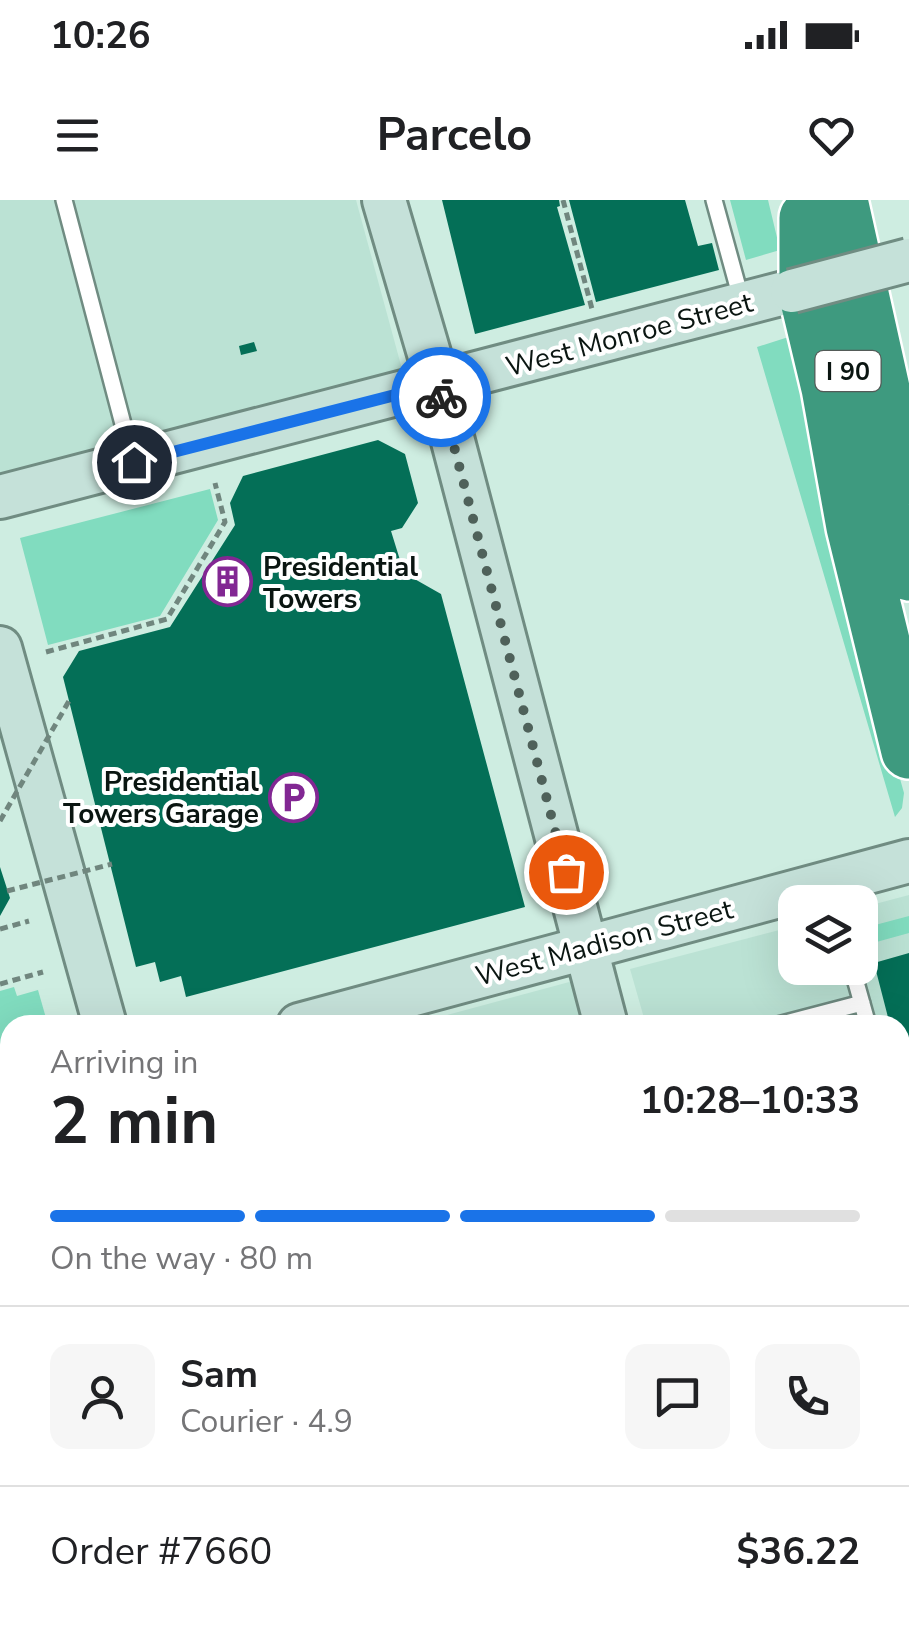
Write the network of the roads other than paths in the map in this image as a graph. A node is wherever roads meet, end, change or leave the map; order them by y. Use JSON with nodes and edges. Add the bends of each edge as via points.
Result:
{"nodes":[{"id":1,"x":64,"y":200,"type":"edge"},
{"id":2,"x":384,"y":200,"type":"edge"},
{"id":3,"x":714,"y":200,"type":"edge"},
{"id":4,"x":816,"y":206,"type":"edge"},
{"id":5,"x":909,"y":260,"type":"edge"},
{"id":6,"x":743,"y":304,"type":"junction"},
{"id":7,"x":438,"y":384,"type":"junction"},
{"id":8,"x":134,"y":462,"type":"junction"},
{"id":9,"x":0,"y":497,"type":"edge"},
{"id":10,"x":901,"y":548,"type":"edge"},
{"id":11,"x":0,"y":648,"type":"edge"},
{"id":12,"x":909,"y":751,"type":"edge"},
{"id":13,"x":909,"y":861,"type":"edge"},
{"id":14,"x":849,"y":885,"type":"edge"},
{"id":15,"x":778,"y":904,"type":"edge"},
{"id":16,"x":584,"y":946,"type":"junction"},
{"id":17,"x":857,"y":985,"type":"edge"},
{"id":18,"x":862,"y":1002,"type":"junction"},
{"id":19,"x":101,"y":1015,"type":"edge"},
{"id":20,"x":335,"y":1015,"type":"edge"},
{"id":21,"x":603,"y":1015,"type":"edge"},
{"id":22,"x":815,"y":1015,"type":"edge"},
{"id":23,"x":865,"y":1015,"type":"edge"}],
"edges":[{"from":1,"to":8,"type":"lane"},
{"from":2,"to":7,"type":"main road"},
{"from":3,"to":6,"type":"lane"},
{"from":4,"to":10,"type":"highway","number":"I 90"},
{"from":4,"to":12,"type":"highway","via":[[807,296]]},
{"from":5,"to":6,"type":"main road","name":"West Monroe Street","bridge":true},
{"from":6,"to":7,"type":"main road","name":"West Monroe Street"},
{"from":7,"to":8,"type":"main road","name":"West Monroe Street"},
{"from":7,"to":16,"type":"main road"},
{"from":8,"to":9,"type":"main road","name":"West Monroe Street"},
{"from":11,"to":19,"type":"main road"},
{"from":13,"to":14,"type":"main road","name":"West Madison Street"},
{"from":15,"to":16,"type":"main road","name":"West Madison Street"},
{"from":16,"to":20,"type":"main road","name":"West Madison Street"},
{"from":16,"to":21,"type":"main road"},
{"from":17,"to":18,"type":"lane"},
{"from":18,"to":22,"type":"lane"},
{"from":18,"to":23,"type":"lane"}]}
